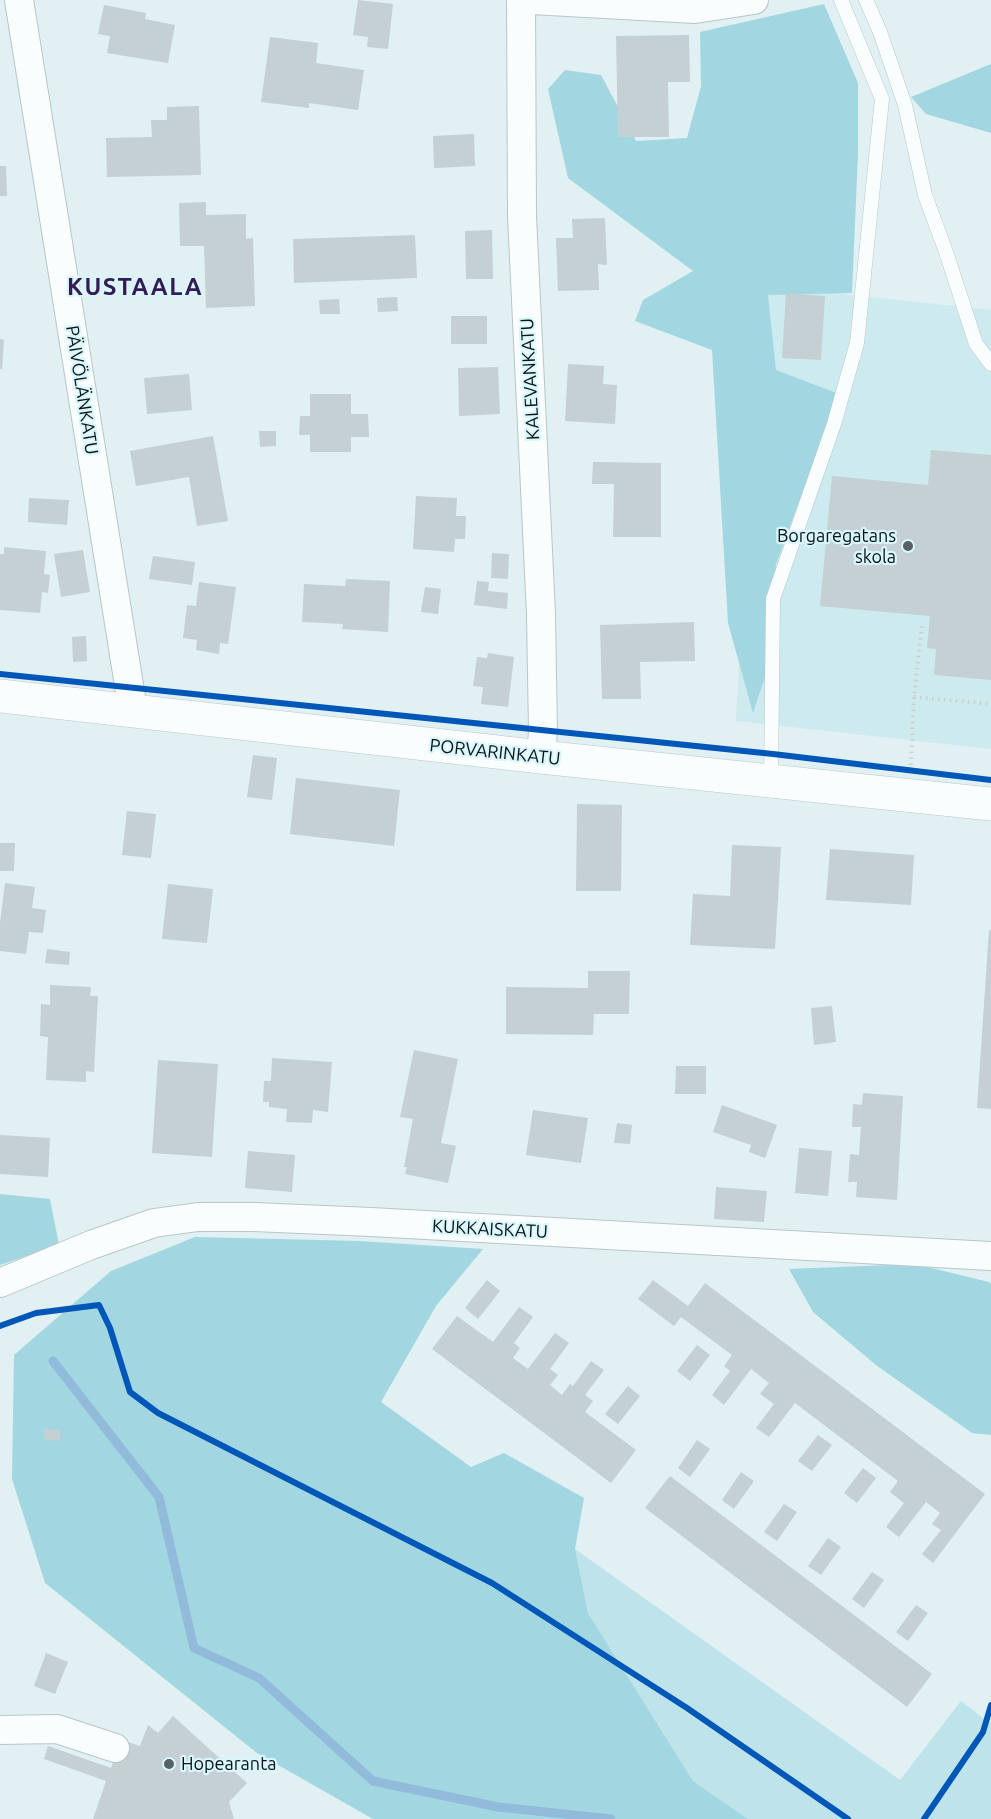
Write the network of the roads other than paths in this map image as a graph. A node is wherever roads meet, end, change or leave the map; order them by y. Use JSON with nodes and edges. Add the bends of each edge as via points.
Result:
{"nodes":[{"id":1,"x":20,"y":0,"type":"edge"},
{"id":2,"x":521,"y":0,"type":"edge"},
{"id":3,"x":532,"y":0,"type":"edge"},
{"id":4,"x":754,"y":0,"type":"edge"},
{"id":5,"x":841,"y":0,"type":"edge"},
{"id":6,"x":866,"y":0,"type":"edge"},
{"id":7,"x":991,"y":364,"type":"edge"},
{"id":8,"x":0,"y":696,"type":"edge"},
{"id":9,"x":133,"y":710,"type":"junction"},
{"id":10,"x":541,"y":757,"type":"junction"},
{"id":11,"x":771,"y":780,"type":"junction"},
{"id":12,"x":991,"y":804,"type":"edge"},
{"id":13,"x":991,"y":1256,"type":"edge"},
{"id":14,"x":0,"y":1283,"type":"edge"},
{"id":15,"x":0,"y":1730,"type":"edge"},
{"id":16,"x":115,"y":1748,"type":"dead end"}],
"edges":[{"from":1,"to":9,"type":"street","name":"PÄIVÖLÄNKATU"},
{"from":2,"to":10,"type":"street","name":"KALEVANKATU","via":[[522,216],[541,614]]},
{"from":3,"to":4,"type":"street","via":[[695,9]]},
{"from":5,"to":11,"type":"lane","via":[[882,99],[857,343],[834,424],[773,599]]},
{"from":6,"to":7,"type":"lane","via":[[905,105],[925,195],[976,344]]},
{"from":8,"to":9,"type":"street","name":"PORVARINKATU"},
{"from":9,"to":10,"type":"street","name":"PORVARINKATU"},
{"from":10,"to":11,"type":"street","name":"PORVARINKATU"},
{"from":11,"to":12,"type":"street","name":"PORVARINKATU"},
{"from":13,"to":14,"type":"street","name":"KUKKAISKATU","via":[[370,1222],[198,1217],[154,1223]]},
{"from":15,"to":16,"type":"street","via":[[57,1729]]}]}
